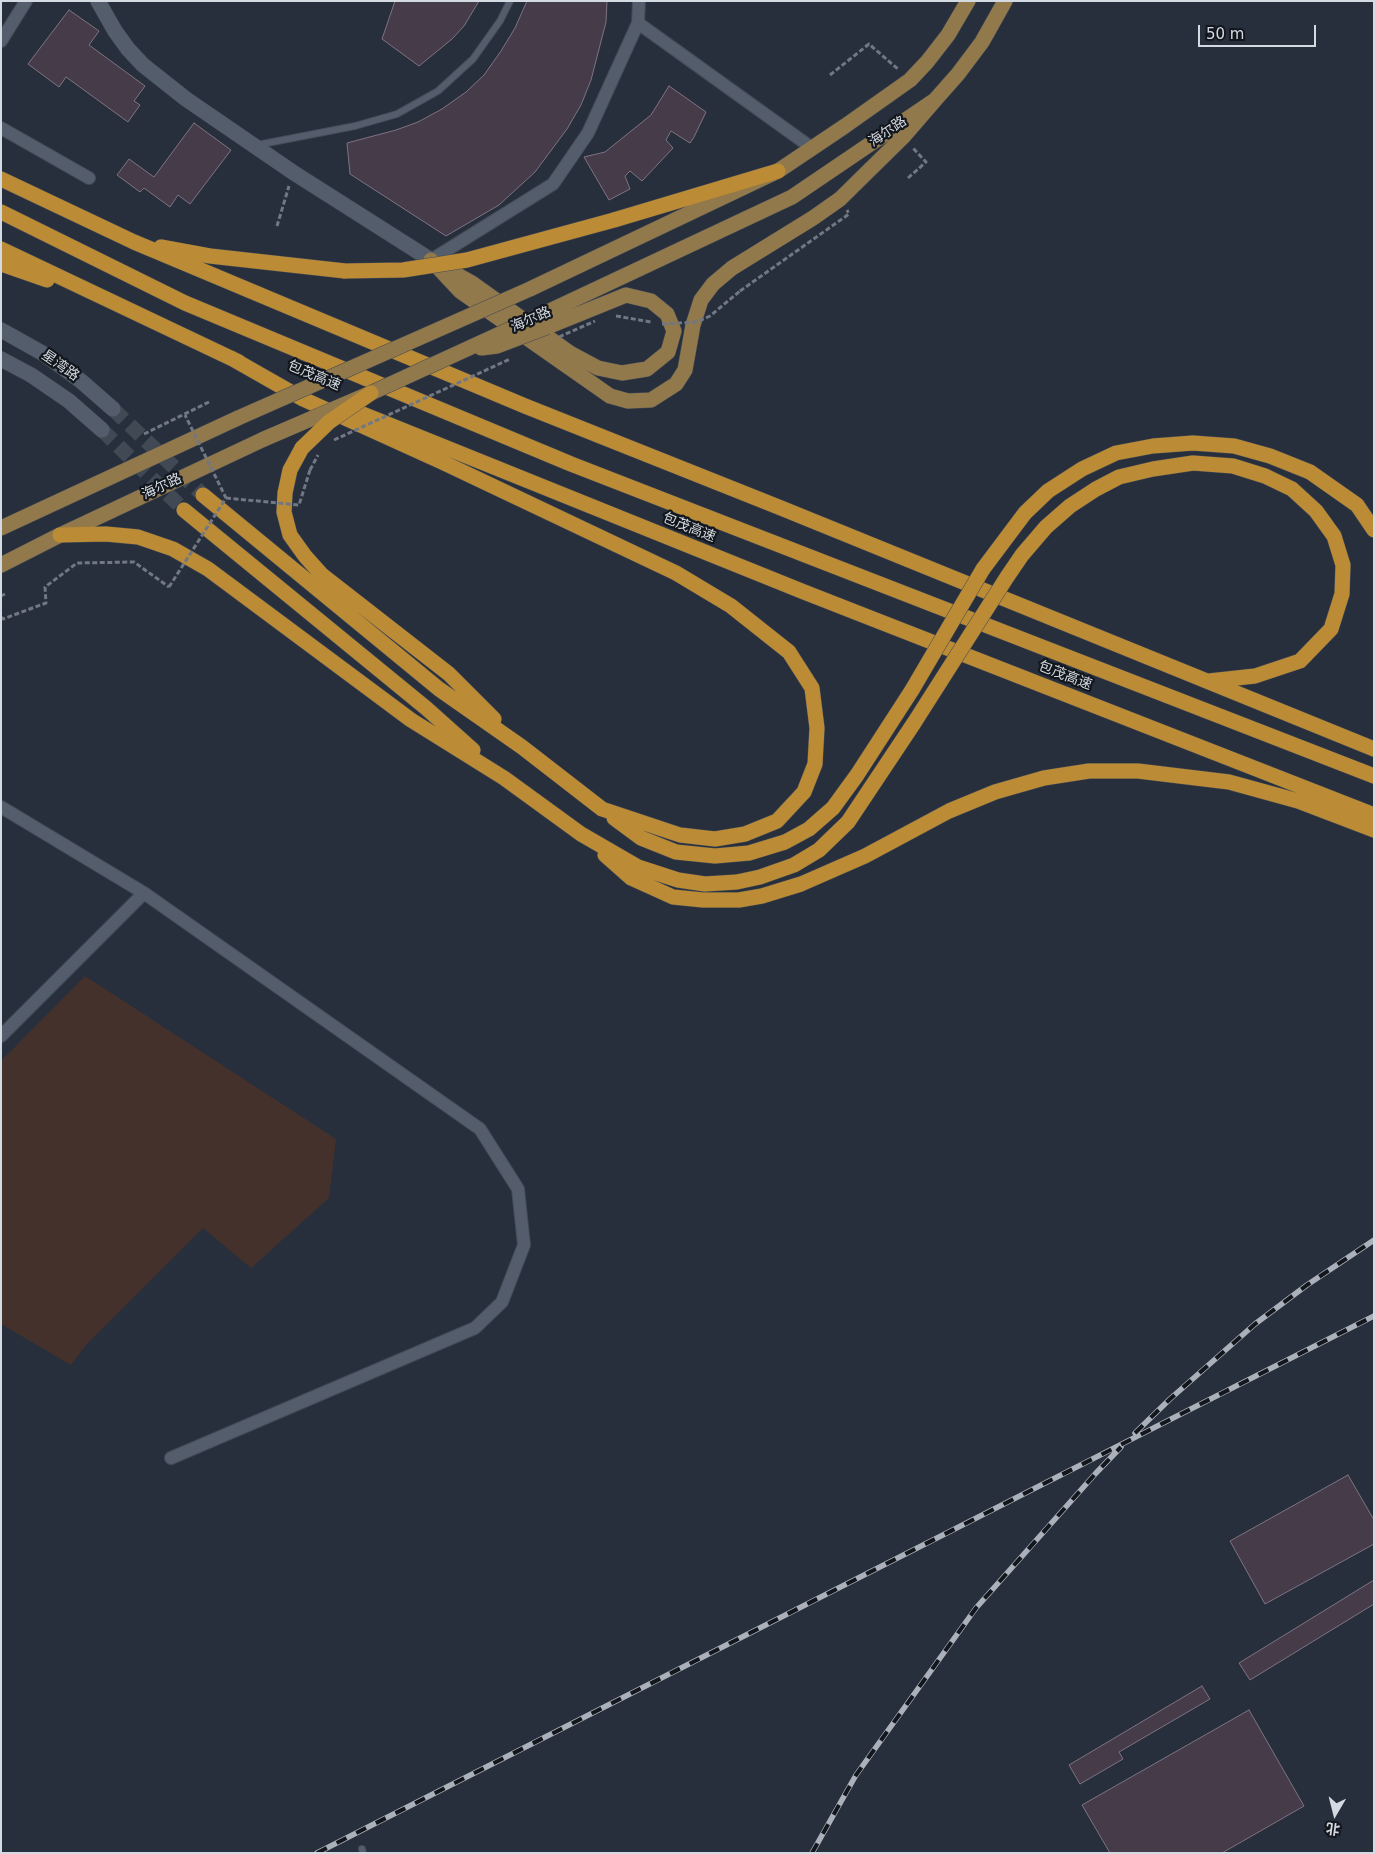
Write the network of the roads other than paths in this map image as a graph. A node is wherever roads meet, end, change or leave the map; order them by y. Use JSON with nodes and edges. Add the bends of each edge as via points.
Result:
{"nodes":[{"id":1,"x":26,"y":1,"type":"edge"},
{"id":2,"x":98,"y":1,"type":"edge"},
{"id":3,"x":510,"y":1,"type":"edge"},
{"id":4,"x":638,"y":1,"type":"edge"},
{"id":5,"x":968,"y":1,"type":"edge"},
{"id":6,"x":1005,"y":3,"type":"edge"},
{"id":7,"x":638,"y":23,"type":"junction"},
{"id":8,"x":1,"y":41,"type":"edge"},
{"id":9,"x":935,"y":100,"type":"junction"},
{"id":10,"x":1,"y":128,"type":"edge"},
{"id":11,"x":254,"y":146,"type":"junction"},
{"id":12,"x":812,"y":148,"type":"junction"},
{"id":13,"x":778,"y":171,"type":"junction"},
{"id":14,"x":89,"y":178,"type":"dead end"},
{"id":15,"x":1,"y":179,"type":"edge"},
{"id":16,"x":1,"y":212,"type":"edge"},
{"id":17,"x":134,"y":242,"type":"junction"},
{"id":18,"x":1,"y":249,"type":"edge"},
{"id":19,"x":430,"y":260,"type":"junction"},
{"id":20,"x":1,"y":264,"type":"edge"},
{"id":21,"x":125,"y":308,"type":"junction"},
{"id":22,"x":546,"y":328,"type":"junction"},
{"id":23,"x":1,"y":330,"type":"edge"},
{"id":24,"x":231,"y":358,"type":"junction"},
{"id":25,"x":1,"y":359,"type":"edge"},
{"id":26,"x":371,"y":394,"type":"junction"},
{"id":27,"x":113,"y":409,"type":"tunnel mouth"},
{"id":28,"x":102,"y":430,"type":"tunnel mouth"},
{"id":29,"x":203,"y":495,"type":"tunnel mouth"},
{"id":30,"x":184,"y":510,"type":"tunnel mouth"},
{"id":31,"x":1,"y":528,"type":"edge"},
{"id":32,"x":1374,"y":530,"type":"edge"},
{"id":33,"x":60,"y":535,"type":"junction"},
{"id":34,"x":1,"y":565,"type":"edge"},
{"id":35,"x":1206,"y":682,"type":"junction"},
{"id":36,"x":522,"y":747,"type":"junction"},
{"id":37,"x":1374,"y":749,"type":"edge"},
{"id":38,"x":1374,"y":776,"type":"edge"},
{"id":39,"x":504,"y":778,"type":"junction"},
{"id":40,"x":1,"y":806,"type":"edge"},
{"id":41,"x":602,"y":809,"type":"junction"},
{"id":42,"x":1374,"y":815,"type":"edge"},
{"id":43,"x":1374,"y":830,"type":"edge"},
{"id":44,"x":582,"y":834,"type":"junction"},
{"id":45,"x":144,"y":893,"type":"junction"},
{"id":46,"x":1,"y":1036,"type":"edge"},
{"id":47,"x":171,"y":1458,"type":"dead end"}],
"edges":[{"from":1,"to":8,"type":"street"},
{"from":2,"to":11,"type":"street","via":[[115,31],[143,65]]},
{"from":3,"to":11,"type":"lane","via":[[473,59],[438,91],[396,114],[355,126]]},
{"from":4,"to":7,"type":"street"},
{"from":5,"to":12,"type":"main road","name":"海尔路","via":[[948,35],[910,80]]},
{"from":6,"to":9,"type":"main road","name":"海尔路","via":[[982,42]]},
{"from":7,"to":12,"type":"street"},
{"from":7,"to":19,"type":"street","via":[[588,133],[552,184]]},
{"from":9,"to":19,"type":"main road","via":[[903,137],[840,199],[732,268],[713,284],[701,300],[693,324],[685,370],[676,384],[651,400],[628,401],[610,396],[460,291]]},
{"from":9,"to":22,"type":"main road","name":"海尔路","via":[[792,197]]},
{"from":10,"to":14,"type":"street"},
{"from":11,"to":19,"type":"street"},
{"from":12,"to":13,"type":"main road","name":"海尔路"},
{"from":13,"to":17,"type":"highway","bridge":true,"via":[[467,260],[402,270],[345,271],[210,256]]},
{"from":13,"to":31,"type":"main road","name":"海尔路","bridge":true,"via":[[530,289],[238,418]]},
{"from":15,"to":17,"type":"highway"},
{"from":16,"to":38,"type":"highway","name":"包茂高速","via":[[185,303],[571,464]]},
{"from":17,"to":35,"type":"highway","via":[[524,406]]},
{"from":18,"to":21,"type":"highway","name":"包茂高速"},
{"from":19,"to":22,"type":"main road","via":[[472,283],[570,353],[598,368],[622,373],[647,369],[668,352],[674,331],[668,314],[650,302],[626,295]]},
{"from":20,"to":21,"type":"highway"},
{"from":21,"to":24,"type":"highway","name":"包茂高速"},
{"from":22,"to":26,"type":"main road","name":"海尔路","bridge":true,"via":[[464,350]]},
{"from":23,"to":27,"type":"street","name":"星湾路","via":[[44,354]]},
{"from":24,"to":41,"type":"highway","via":[[304,399],[676,573],[732,606],[789,652],[812,688],[817,728],[815,764],[804,792],[777,821],[745,834],[715,839],[680,835]]},
{"from":24,"to":42,"type":"highway","name":"包茂高速","via":[[536,485]]},
{"from":25,"to":28,"type":"street","name":"星湾路","via":[[32,375]]},
{"from":26,"to":33,"type":"main road","name":"海尔路","bridge":true,"via":[[264,439]]},
{"from":26,"to":36,"type":"highway","bridge":true,"via":[[330,422],[302,448],[290,470],[285,494],[284,512],[290,535],[322,574],[449,674]]},
{"from":29,"to":36,"type":"highway","via":[[438,689]]},
{"from":30,"to":39,"type":"highway","via":[[426,708]]},
{"from":32,"to":41,"type":"highway","bridge":true,"via":[[1357,505],[1310,472],[1270,456],[1234,446],[1193,443],[1116,453],[1082,469],[1048,491],[1025,513],[983,569],[912,690],[857,775],[833,808],[809,829],[785,842],[749,853],[715,856],[676,852],[642,838]]},
{"from":33,"to":34,"type":"main road","name":"海尔路"},
{"from":33,"to":39,"type":"highway","via":[[138,537],[173,549],[208,569],[411,720]]},
{"from":35,"to":37,"type":"highway"},
{"from":35,"to":44,"type":"highway","bridge":true,"via":[[1255,676],[1300,661],[1331,629],[1342,594],[1343,565],[1334,536],[1316,511],[1292,489],[1233,466],[1193,463],[1120,477],[1070,506],[1022,555],[848,822],[820,850],[794,865],[760,877],[705,884],[678,880],[638,866]]},
{"from":36,"to":41,"type":"highway"},
{"from":39,"to":44,"type":"highway"},
{"from":40,"to":45,"type":"street"},
{"from":43,"to":44,"type":"highway","via":[[1298,801],[1228,782],[1138,771],[1089,772],[1044,778],[995,792],[949,811],[865,856],[801,884],[739,900],[673,897],[631,878]]},
{"from":45,"to":46,"type":"street"},
{"from":45,"to":47,"type":"street","via":[[480,1129],[518,1189],[524,1245],[502,1302],[475,1328]]}]}
